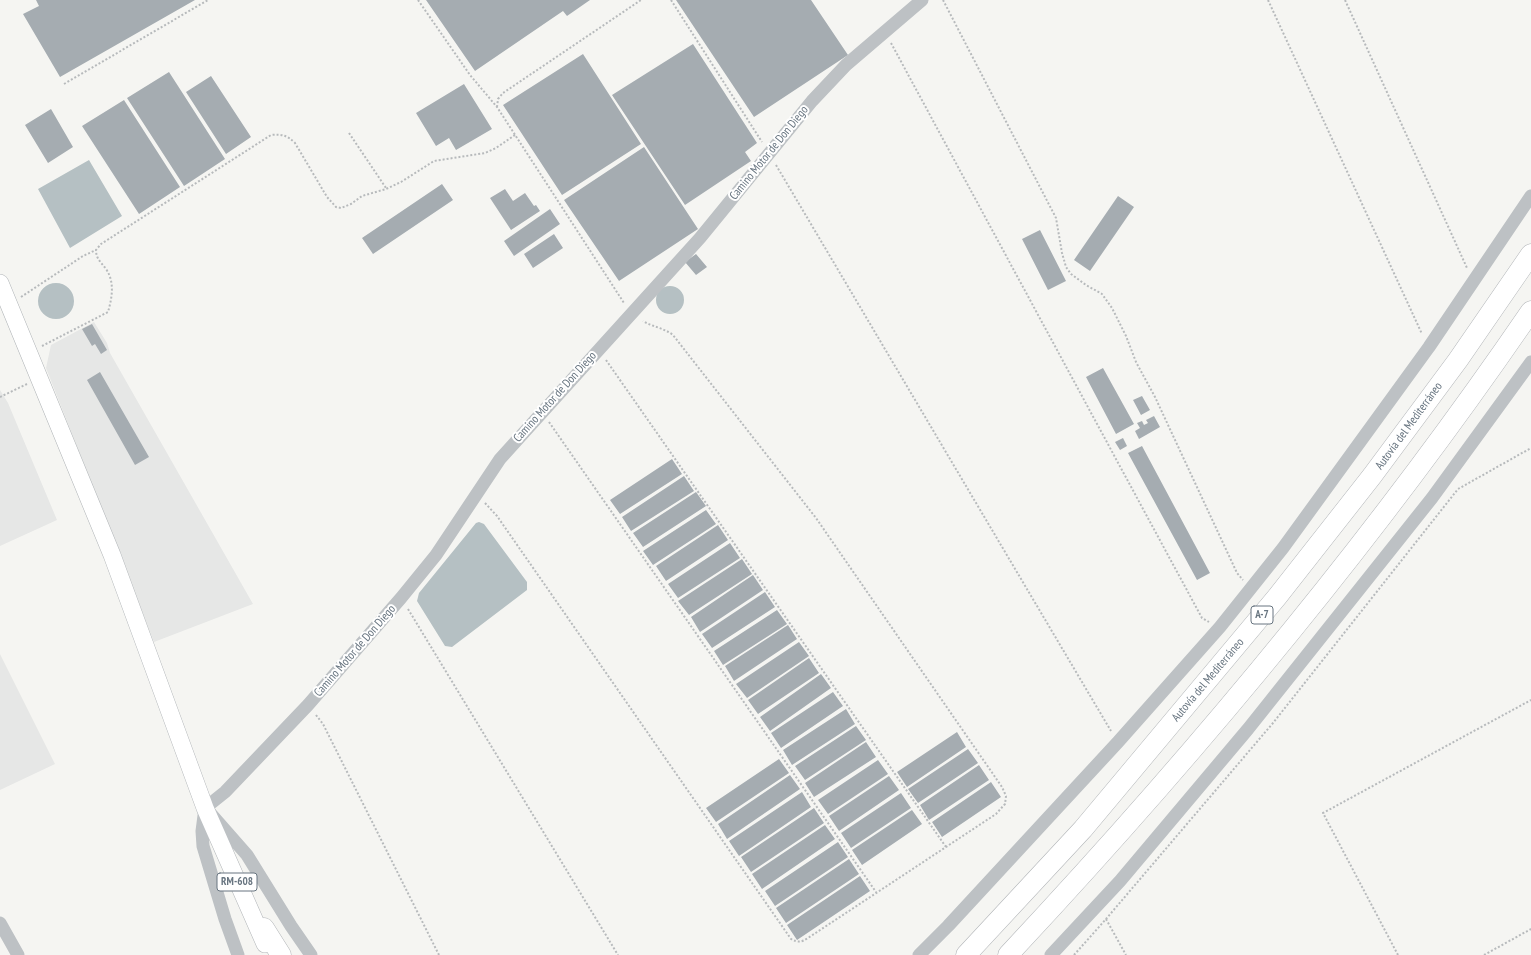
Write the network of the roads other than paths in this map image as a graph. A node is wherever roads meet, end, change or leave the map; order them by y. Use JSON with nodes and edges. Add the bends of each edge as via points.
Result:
{"nodes":[{"id":1,"x":922,"y":0,"type":"edge"},
{"id":2,"x":1531,"y":196,"type":"edge"},
{"id":3,"x":1531,"y":254,"type":"edge"},
{"id":4,"x":0,"y":283,"type":"edge"},
{"id":5,"x":1531,"y":311,"type":"edge"},
{"id":6,"x":1531,"y":362,"type":"edge"},
{"id":7,"x":1160,"y":737,"type":"junction"},
{"id":8,"x":206,"y":808,"type":"junction"},
{"id":9,"x":0,"y":923,"type":"edge"},
{"id":10,"x":261,"y":928,"type":"junction"},
{"id":11,"x":18,"y":955,"type":"edge"},
{"id":12,"x":238,"y":955,"type":"edge"},
{"id":13,"x":265,"y":955,"type":"edge"},
{"id":14,"x":270,"y":955,"type":"edge"},
{"id":15,"x":278,"y":955,"type":"edge"},
{"id":16,"x":281,"y":955,"type":"edge"},
{"id":17,"x":311,"y":955,"type":"edge"},
{"id":18,"x":919,"y":955,"type":"edge"},
{"id":19,"x":952,"y":955,"type":"edge"},
{"id":20,"x":966,"y":955,"type":"edge"},
{"id":21,"x":1008,"y":955,"type":"edge"},
{"id":22,"x":1052,"y":955,"type":"edge"}],
"edges":[{"from":1,"to":8,"type":"street","name":"Camino Motor de Don Diego","via":[[846,65],[812,101],[700,238],[500,458],[436,555],[401,598],[308,705],[225,792]]},
{"from":2,"to":18,"type":"street","via":[[1429,347],[1283,548],[1218,629],[1118,742]]},
{"from":3,"to":7,"type":"highway","name":"Autovía del Mediterráneo","number":"A-7","via":[[1458,360],[1372,476],[1277,597]]},
{"from":4,"to":8,"type":"main road","via":[[112,555]]},
{"from":5,"to":21,"type":"highway","via":[[1418,468],[1234,703]]},
{"from":6,"to":22,"type":"street","via":[[1432,498],[1248,729],[1120,881]]},
{"from":7,"to":19,"type":"highway","via":[[1120,774]]},
{"from":7,"to":20,"type":"highway","name":"Autovía del Mediterráneo","number":"A-7","via":[[1083,830]]},
{"from":8,"to":10,"type":"main road"},
{"from":8,"to":12,"type":"street","via":[[202,832],[203,846]]},
{"from":8,"to":17,"type":"street","via":[[247,855]]},
{"from":9,"to":11,"type":"street"},
{"from":10,"to":13,"type":"highway"},
{"from":10,"to":14,"type":"main road"},
{"from":10,"to":15,"type":"main road"},
{"from":10,"to":16,"type":"highway"}]}
